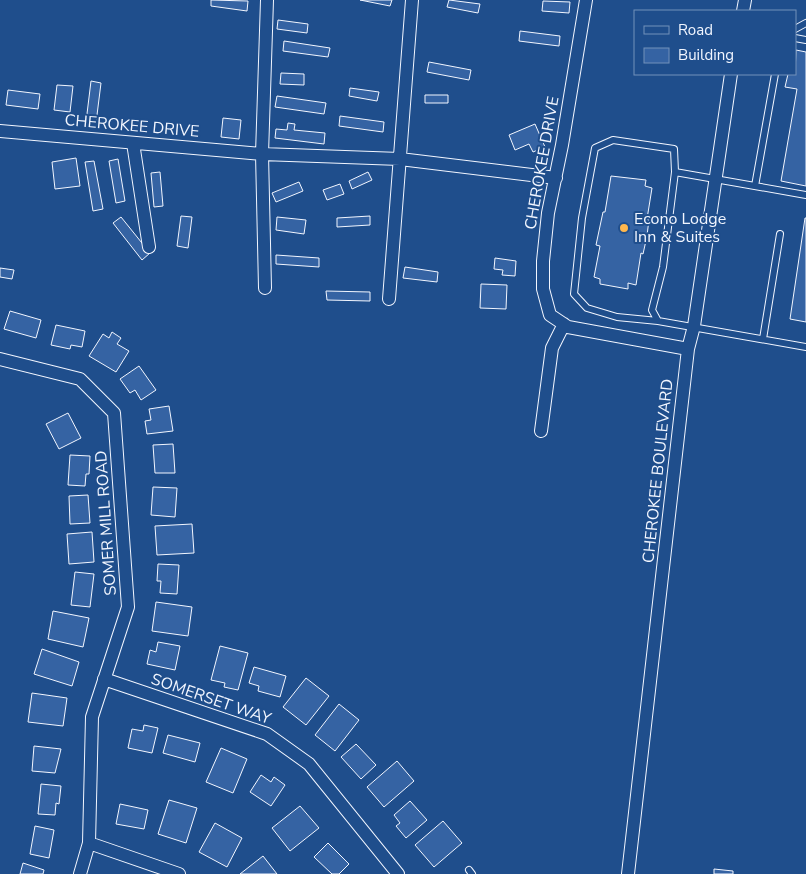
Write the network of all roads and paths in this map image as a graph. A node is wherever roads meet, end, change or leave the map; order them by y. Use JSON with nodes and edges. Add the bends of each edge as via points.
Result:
{"nodes":[{"id":1,"x":267,"y":0,"type":"edge"},
{"id":2,"x":412,"y":0,"type":"edge"},
{"id":3,"x":586,"y":0,"type":"edge"},
{"id":4,"x":731,"y":75,"type":"edge"},
{"id":5,"x":775,"y":75,"type":"edge"},
{"id":6,"x":0,"y":131,"type":"edge"},
{"id":7,"x":133,"y":143,"type":"junction"},
{"id":8,"x":262,"y":154,"type":"junction"},
{"id":9,"x":400,"y":159,"type":"junction"},
{"id":10,"x":675,"y":172,"type":"junction"},
{"id":11,"x":556,"y":178,"type":"junction"},
{"id":12,"x":716,"y":179,"type":"junction"},
{"id":13,"x":755,"y":186,"type":"junction"},
{"id":14,"x":806,"y":195,"type":"edge"},
{"id":15,"x":780,"y":234,"type":"dead end"},
{"id":16,"x":149,"y":247,"type":"dead end"},
{"id":17,"x":265,"y":288,"type":"dead end"},
{"id":18,"x":389,"y":299,"type":"dead end"},
{"id":19,"x":658,"y":320,"type":"junction"},
{"id":20,"x":564,"y":324,"type":"junction"},
{"id":21,"x":694,"y":326,"type":"junction"},
{"id":22,"x":763,"y":339,"type":"junction"},
{"id":23,"x":806,"y":347,"type":"edge"},
{"id":24,"x":688,"y":349,"type":"junction"},
{"id":25,"x":0,"y":359,"type":"edge"},
{"id":26,"x":542,"y":431,"type":"dead end"},
{"id":27,"x":104,"y":679,"type":"junction"},
{"id":28,"x":89,"y":843,"type":"junction"},
{"id":29,"x":80,"y":874,"type":"edge"},
{"id":30,"x":179,"y":874,"type":"edge"},
{"id":31,"x":398,"y":874,"type":"edge"},
{"id":32,"x":628,"y":874,"type":"edge"}],
"edges":[{"from":1,"to":8,"type":"street"},
{"from":2,"to":9,"type":"street"},
{"from":3,"to":11,"type":"street","name":"CHEROKEE DRIVE"},
{"from":4,"to":12,"type":"street","name":"CHEROKEE BOULEVARD"},
{"from":5,"to":13,"type":"lane"},
{"from":6,"to":7,"type":"street","name":"CHEROKEE DRIVE"},
{"from":7,"to":8,"type":"street","name":"CHEROKEE DRIVE"},
{"from":7,"to":16,"type":"street"},
{"from":8,"to":9,"type":"street","name":"CHEROKEE DRIVE"},
{"from":8,"to":17,"type":"street"},
{"from":9,"to":11,"type":"street","name":"CHEROKEE DRIVE"},
{"from":9,"to":18,"type":"street"},
{"from":10,"to":12,"type":"lane"},
{"from":10,"to":19,"type":"lane","via":[[663,267],[652,310]]},
{"from":10,"to":19,"type":"lane","via":[[674,150],[613,140],[595,148],[582,218],[574,294],[587,308],[617,317]]},
{"from":11,"to":20,"type":"street","name":"CHEROKEE DRIVE","via":[[544,253],[543,289],[550,315]]},
{"from":12,"to":13,"type":"lane"},
{"from":12,"to":21,"type":"street","name":"CHEROKEE BOULEVARD"},
{"from":13,"to":14,"type":"lane"},
{"from":15,"to":22,"type":"lane"},
{"from":19,"to":21,"type":"lane"},
{"from":20,"to":24,"type":"street"},
{"from":20,"to":26,"type":"street","via":[[552,348]]},
{"from":21,"to":22,"type":"lane"},
{"from":21,"to":24,"type":"street","name":"CHEROKEE BOULEVARD"},
{"from":22,"to":23,"type":"lane"},
{"from":24,"to":32,"type":"street","name":"CHEROKEE BOULEVARD"},
{"from":25,"to":27,"type":"street","name":"SOMER MILL ROAD","via":[[80,379],[114,413],[128,607]]},
{"from":27,"to":28,"type":"street","name":"SOMER MILL ROAD","via":[[92,717]]},
{"from":27,"to":31,"type":"street","name":"SOMERSET WAY","via":[[267,734],[309,764]]},
{"from":28,"to":29,"type":"street","name":"SOMER MILL ROAD"},
{"from":28,"to":30,"type":"street"}]}
